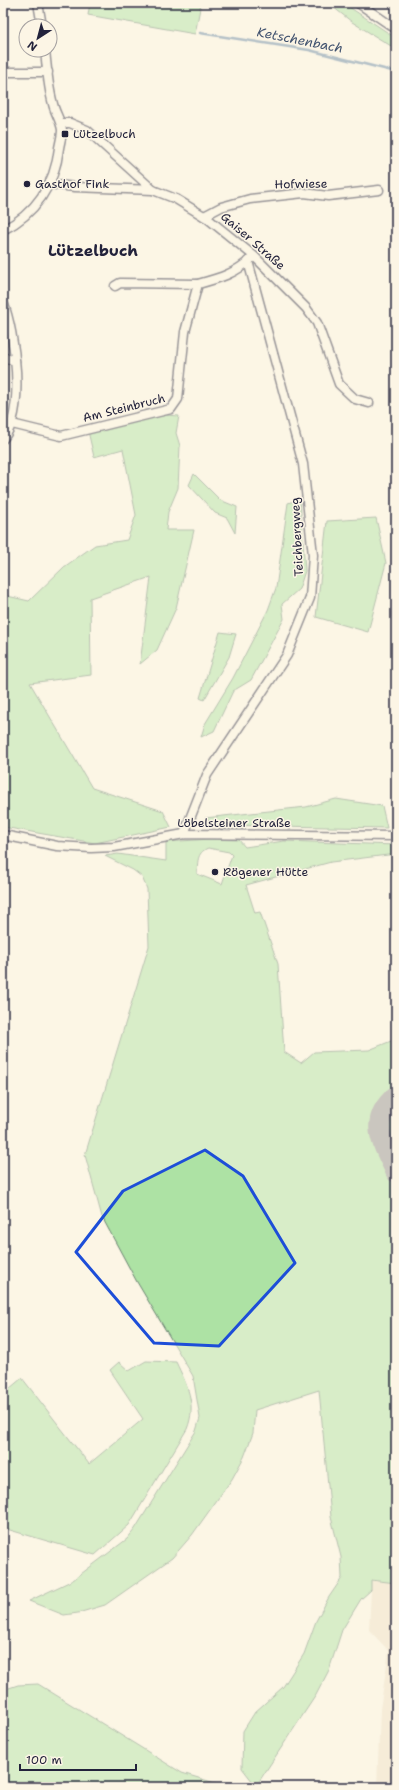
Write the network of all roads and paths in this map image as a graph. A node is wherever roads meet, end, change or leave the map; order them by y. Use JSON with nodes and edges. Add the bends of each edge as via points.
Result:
{"nodes":[{"id":1,"x":38,"y":3,"type":"edge"},
{"id":2,"x":358,"y":3,"type":"edge"},
{"id":3,"x":41,"y":18,"type":"edge"},
{"id":4,"x":395,"y":29,"type":"edge"},
{"id":5,"x":46,"y":58,"type":"edge"},
{"id":6,"x":3,"y":72,"type":"edge"},
{"id":7,"x":48,"y":72,"type":"junction"},
{"id":8,"x":61,"y":122,"type":"junction"},
{"id":9,"x":49,"y":184,"type":"junction"},
{"id":10,"x":153,"y":190,"type":"junction"},
{"id":11,"x":379,"y":190,"type":"dead end"},
{"id":12,"x":204,"y":216,"type":"junction"},
{"id":13,"x":3,"y":230,"type":"edge"},
{"id":14,"x":251,"y":258,"type":"junction"},
{"id":15,"x":198,"y":284,"type":"junction"},
{"id":16,"x":114,"y":286,"type":"dead end"},
{"id":17,"x":3,"y":302,"type":"edge"},
{"id":18,"x":3,"y":357,"type":"edge"},
{"id":19,"x":15,"y":361,"type":"junction"},
{"id":20,"x":369,"y":403,"type":"dead end"},
{"id":21,"x":12,"y":424,"type":"junction"},
{"id":22,"x":3,"y":439,"type":"edge"},
{"id":23,"x":184,"y":834,"type":"junction"},
{"id":24,"x":3,"y":835,"type":"edge"},
{"id":25,"x":396,"y":836,"type":"edge"}],
"edges":[{"from":1,"to":3,"type":"street"},
{"from":2,"to":4,"type":"street"},
{"from":5,"to":7,"type":"street"},
{"from":6,"to":7,"type":"street"},
{"from":7,"to":8,"type":"street","via":[[53,106]]},
{"from":8,"to":9,"type":"street","via":[[59,152]]},
{"from":8,"to":10,"type":"street","name":"Gaiser Straße","via":[[87,130]]},
{"from":9,"to":10,"type":"street"},
{"from":9,"to":13,"type":"street","via":[[32,211]]},
{"from":10,"to":12,"type":"street","name":"Gaiser Straße"},
{"from":11,"to":12,"type":"street","name":"Hofwiese","via":[[328,196],[304,193],[250,199],[221,207]]},
{"from":12,"to":14,"type":"street","name":"Gaiser Straße","via":[[228,234]]},
{"from":14,"to":15,"type":"street","via":[[237,271]]},
{"from":14,"to":20,"type":"street","name":"Gaiser Straße","via":[[306,308],[317,323],[339,384],[355,399]]},
{"from":14,"to":23,"type":"street","name":"Teichbergweg","via":[[303,464],[313,555],[310,598],[287,654],[207,775]]},
{"from":15,"to":16,"type":"street","via":[[120,283]]},
{"from":15,"to":21,"type":"street","name":"Am Steinbruch","via":[[185,332],[179,396],[174,407],[61,436]]},
{"from":17,"to":19,"type":"street","via":[[13,336]]},
{"from":18,"to":19,"type":"street"},
{"from":19,"to":21,"type":"street","via":[[15,411]]},
{"from":21,"to":22,"type":"street"},
{"from":23,"to":24,"type":"street","name":"Löbelsteiner Straße","via":[[114,847],[91,848],[57,846]]},
{"from":23,"to":25,"type":"street","name":"Löbelsteiner Straße"}]}
